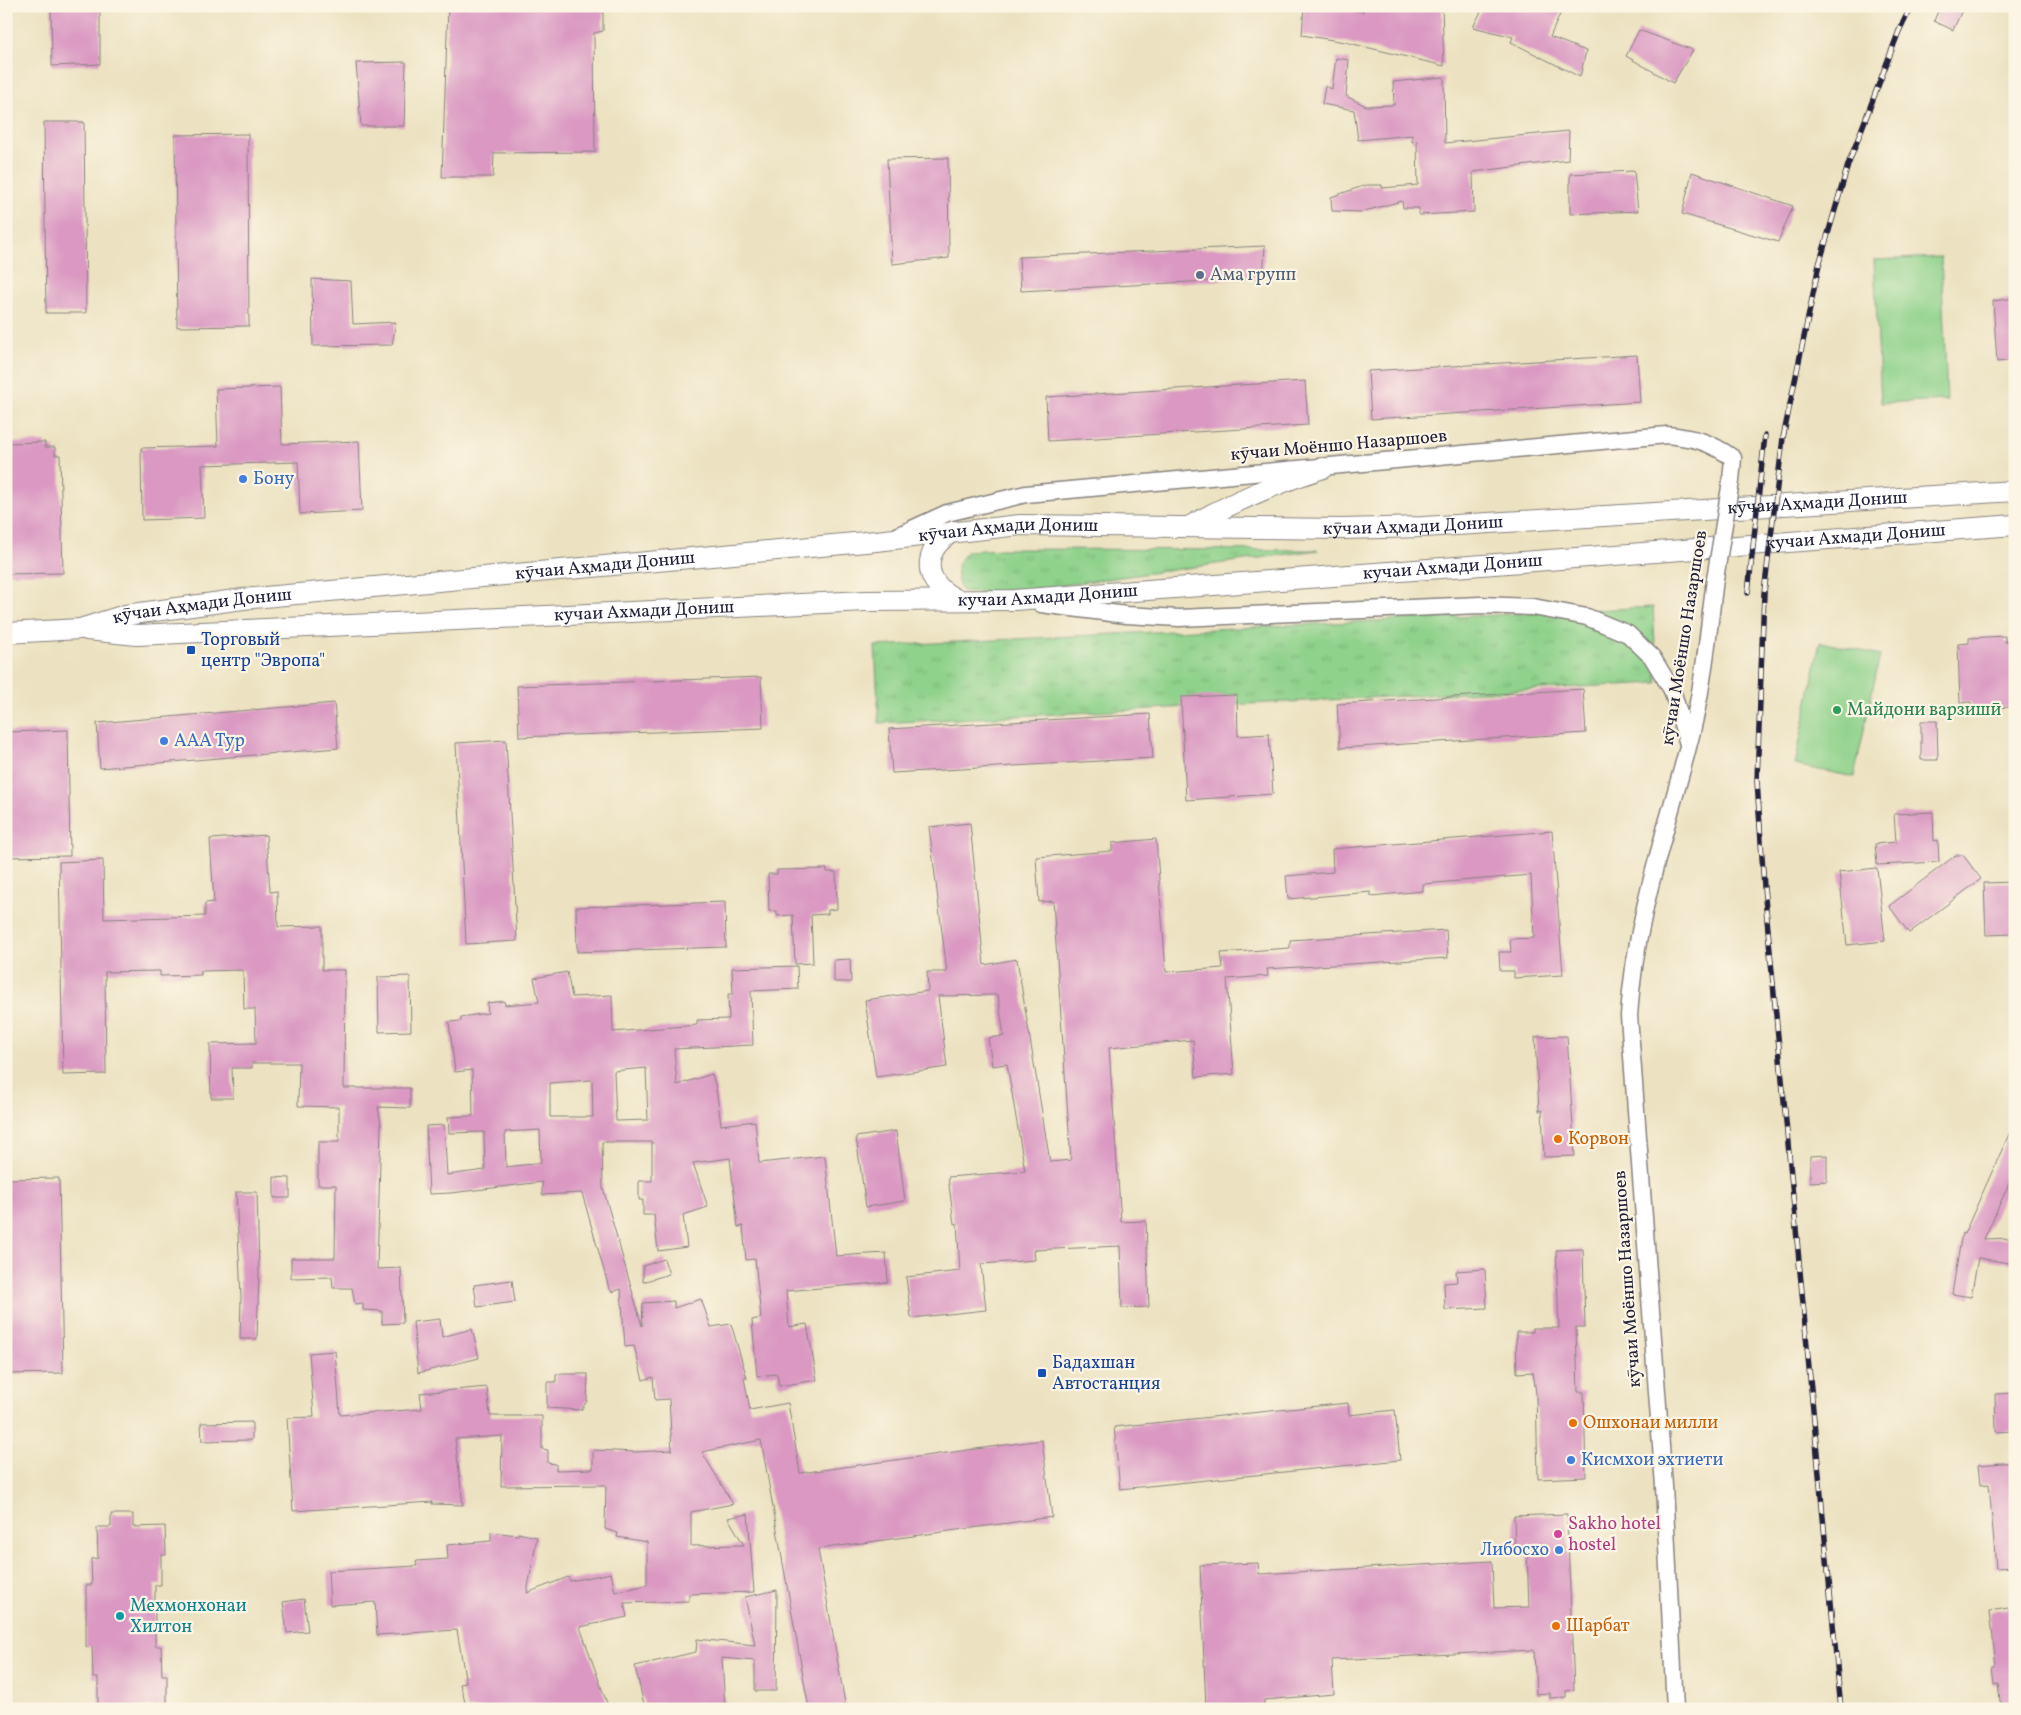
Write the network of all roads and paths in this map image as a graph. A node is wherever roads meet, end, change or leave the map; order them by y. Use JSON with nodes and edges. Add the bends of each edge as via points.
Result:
{"nodes":[{"id":1,"x":1323,"y":468,"type":"junction"},
{"id":2,"x":2015,"y":491,"type":"edge"},
{"id":3,"x":2015,"y":524,"type":"edge"},
{"id":4,"x":1189,"y":527,"type":"junction"},
{"id":5,"x":954,"y":531,"type":"junction"},
{"id":6,"x":888,"y":540,"type":"junction"},
{"id":7,"x":958,"y":600,"type":"junction"},
{"id":8,"x":1014,"y":600,"type":"junction"},
{"id":9,"x":80,"y":629,"type":"junction"},
{"id":10,"x":6,"y":633,"type":"edge"},
{"id":11,"x":1689,"y":746,"type":"junction"},
{"id":12,"x":1675,"y":1709,"type":"edge"}],
"edges":[{"from":1,"to":4,"type":"street","via":[[1276,483]]},
{"from":1,"to":6,"type":"street","name":"кӯчаи Моёншо Назаршоев","via":[[1026,494],[947,513]]},
{"from":1,"to":11,"type":"street","name":"кӯчаи Моёншо Назаршоев","bridge":true,"via":[[1667,436],[1691,437],[1714,444],[1734,458]]},
{"from":2,"to":4,"type":"street","name":"кӯчаи Аҳмади Дониш","via":[[1423,527]]},
{"from":3,"to":8,"type":"street","name":"кучаи Ахмади Дониш"},
{"from":4,"to":5,"type":"street","name":"кӯчаи Аҳмади Дониш","via":[[1020,525]]},
{"from":5,"to":6,"type":"street","name":"кӯчаи Аҳмади Дониш"},
{"from":5,"to":7,"type":"street","via":[[941,538],[932,551],[930,567],[934,582],[944,593]]},
{"from":6,"to":9,"type":"street","name":"кӯчаи Аҳмади Дониш","via":[[234,600],[125,615]]},
{"from":7,"to":8,"type":"street","name":"кучаи Ахмади Дониш"},
{"from":7,"to":9,"type":"street","name":"кучаи Ахмади Дониш","via":[[866,601],[138,635]]},
{"from":8,"to":11,"type":"street","via":[[1126,615],[1179,618],[1480,605],[1533,607],[1587,617],[1628,634],[1652,657],[1672,690]]},
{"from":9,"to":10,"type":"street","name":"кӯчаи Аҳмади Дониш"},
{"from":11,"to":12,"type":"street","name":"кӯчаи Моёншо Назаршоев","via":[[1651,876],[1631,981],[1630,1016],[1664,1486]]}]}
